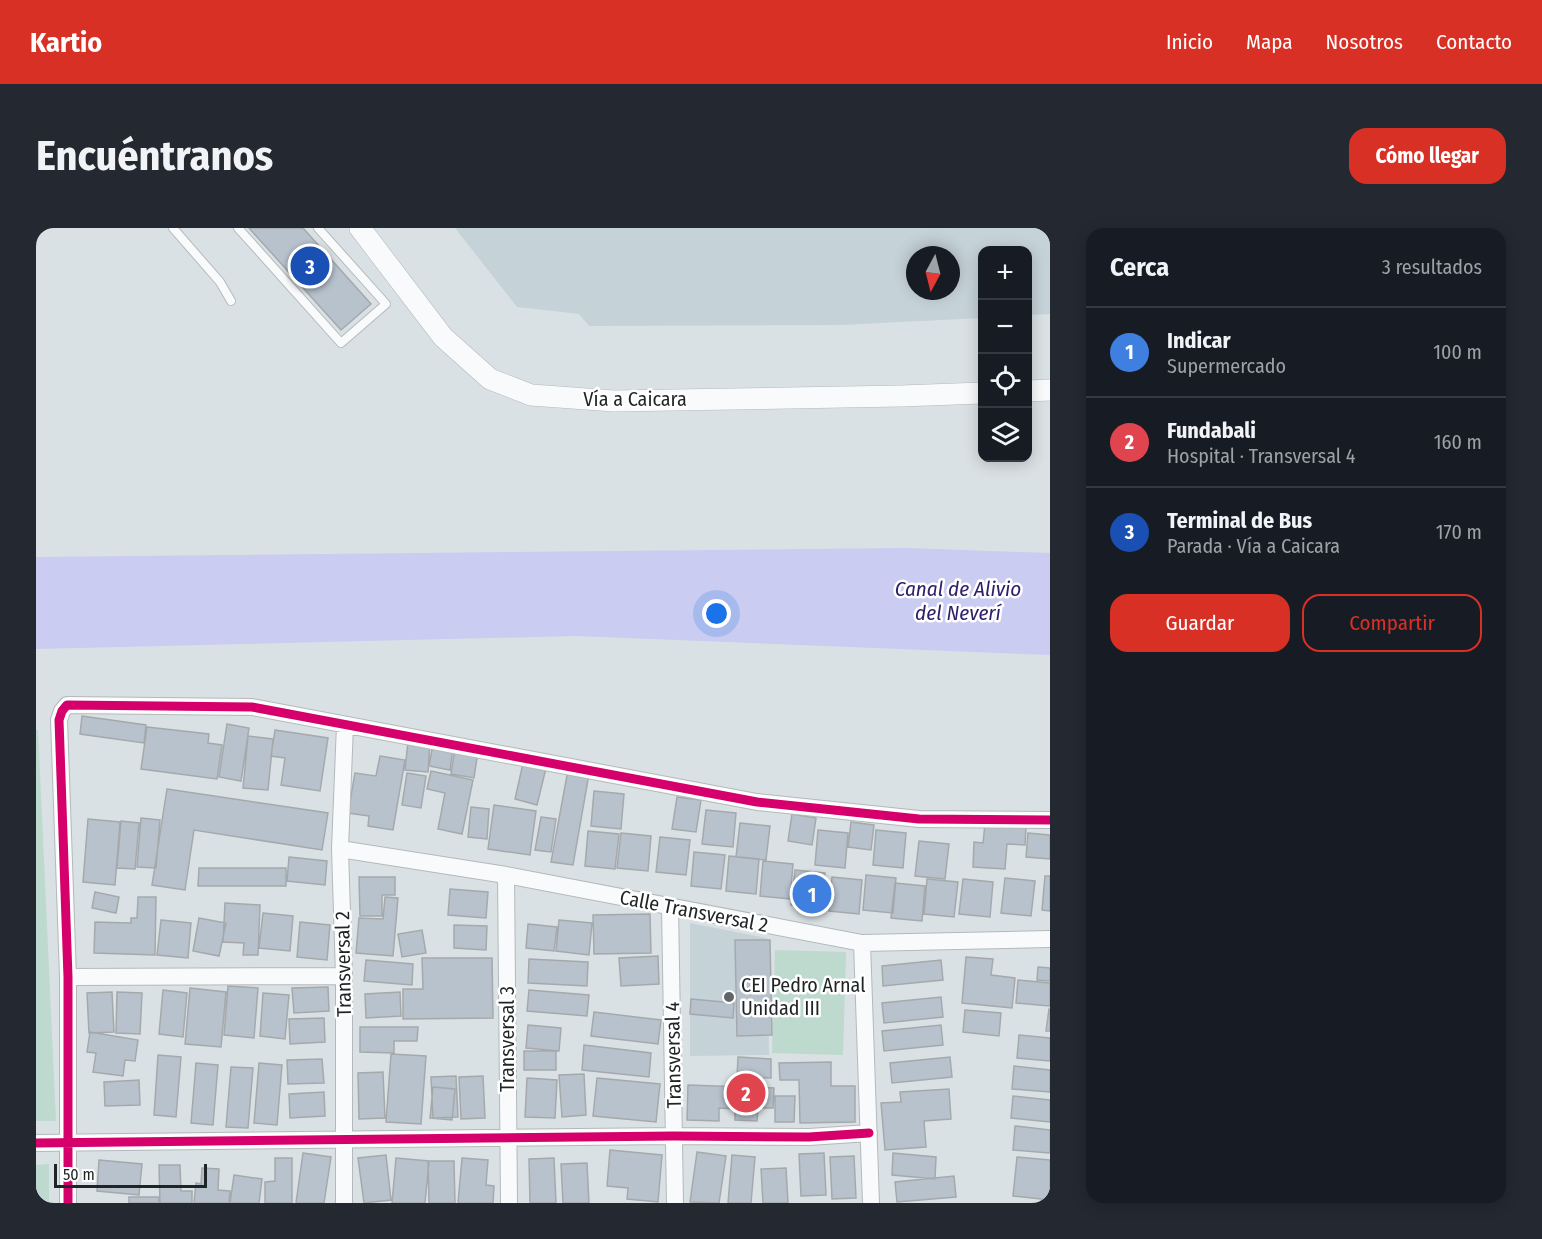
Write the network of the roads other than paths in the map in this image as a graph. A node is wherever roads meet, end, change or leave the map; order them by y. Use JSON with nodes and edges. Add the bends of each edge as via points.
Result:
{"nodes":[{"id":1,"x":173,"y":228,"type":"edge"},
{"id":2,"x":238,"y":228,"type":"edge"},
{"id":3,"x":318,"y":228,"type":"edge"},
{"id":4,"x":360,"y":228,"type":"edge"},
{"id":5,"x":231,"y":301,"type":"dead end"},
{"id":6,"x":1050,"y":390,"type":"edge"},
{"id":7,"x":1032,"y":391,"type":"edge"},
{"id":8,"x":978,"y":393,"type":"edge"},
{"id":9,"x":345,"y":725,"type":"junction"},
{"id":10,"x":1050,"y":820,"type":"edge"},
{"id":11,"x":340,"y":849,"type":"junction"},
{"id":12,"x":506,"y":875,"type":"junction"},
{"id":13,"x":670,"y":906,"type":"junction"},
{"id":14,"x":1050,"y":939,"type":"edge"},
{"id":15,"x":862,"y":943,"type":"junction"},
{"id":16,"x":344,"y":976,"type":"junction"},
{"id":17,"x":68,"y":977,"type":"junction"},
{"id":18,"x":869,"y":1133,"type":"junction"},
{"id":19,"x":674,"y":1136,"type":"junction"},
{"id":20,"x":507,"y":1138,"type":"junction"},
{"id":21,"x":343,"y":1139,"type":"junction"},
{"id":22,"x":36,"y":1143,"type":"edge"},
{"id":23,"x":69,"y":1143,"type":"junction"},
{"id":24,"x":68,"y":1203,"type":"edge"},
{"id":25,"x":344,"y":1203,"type":"edge"},
{"id":26,"x":508,"y":1203,"type":"edge"},
{"id":27,"x":675,"y":1203,"type":"edge"},
{"id":28,"x":871,"y":1203,"type":"edge"}],
"edges":[{"from":1,"to":5,"type":"lane","via":[[220,282]]},
{"from":2,"to":3,"type":"lane","via":[[341,343],[386,304]]},
{"from":4,"to":8,"type":"street","name":"Vía a Caicara","via":[[442,337],[490,379],[531,394],[614,401]]},
{"from":6,"to":7,"type":"street"},
{"from":9,"to":10,"type":"street","via":[[757,802],[919,819]]},
{"from":9,"to":11,"type":"street","name":"Transversal 2"},
{"from":9,"to":17,"type":"street","via":[[252,707],[67,705],[59,720]]},
{"from":11,"to":12,"type":"street","name":"Calle Transversal 2"},
{"from":11,"to":16,"type":"street","name":"Transversal 2"},
{"from":12,"to":13,"type":"street","name":"Calle Transversal 2"},
{"from":12,"to":20,"type":"street","name":"Transversal 3"},
{"from":13,"to":15,"type":"street","name":"Calle Transversal 2"},
{"from":13,"to":19,"type":"street","name":"Transversal 4"},
{"from":14,"to":15,"type":"street","name":"Calle Transversal 2"},
{"from":15,"to":18,"type":"street"},
{"from":16,"to":17,"type":"street"},
{"from":16,"to":21,"type":"street","name":"Transversal 2"},
{"from":17,"to":23,"type":"street"},
{"from":18,"to":19,"type":"street","via":[[809,1137]]},
{"from":18,"to":28,"type":"street"},
{"from":19,"to":20,"type":"street"},
{"from":19,"to":27,"type":"street","name":"Transversal 4"},
{"from":20,"to":21,"type":"street"},
{"from":20,"to":26,"type":"street","name":"Transversal 3"},
{"from":21,"to":23,"type":"street"},
{"from":21,"to":25,"type":"street","name":"Transversal 2"},
{"from":22,"to":23,"type":"street"},
{"from":23,"to":24,"type":"street"}]}
